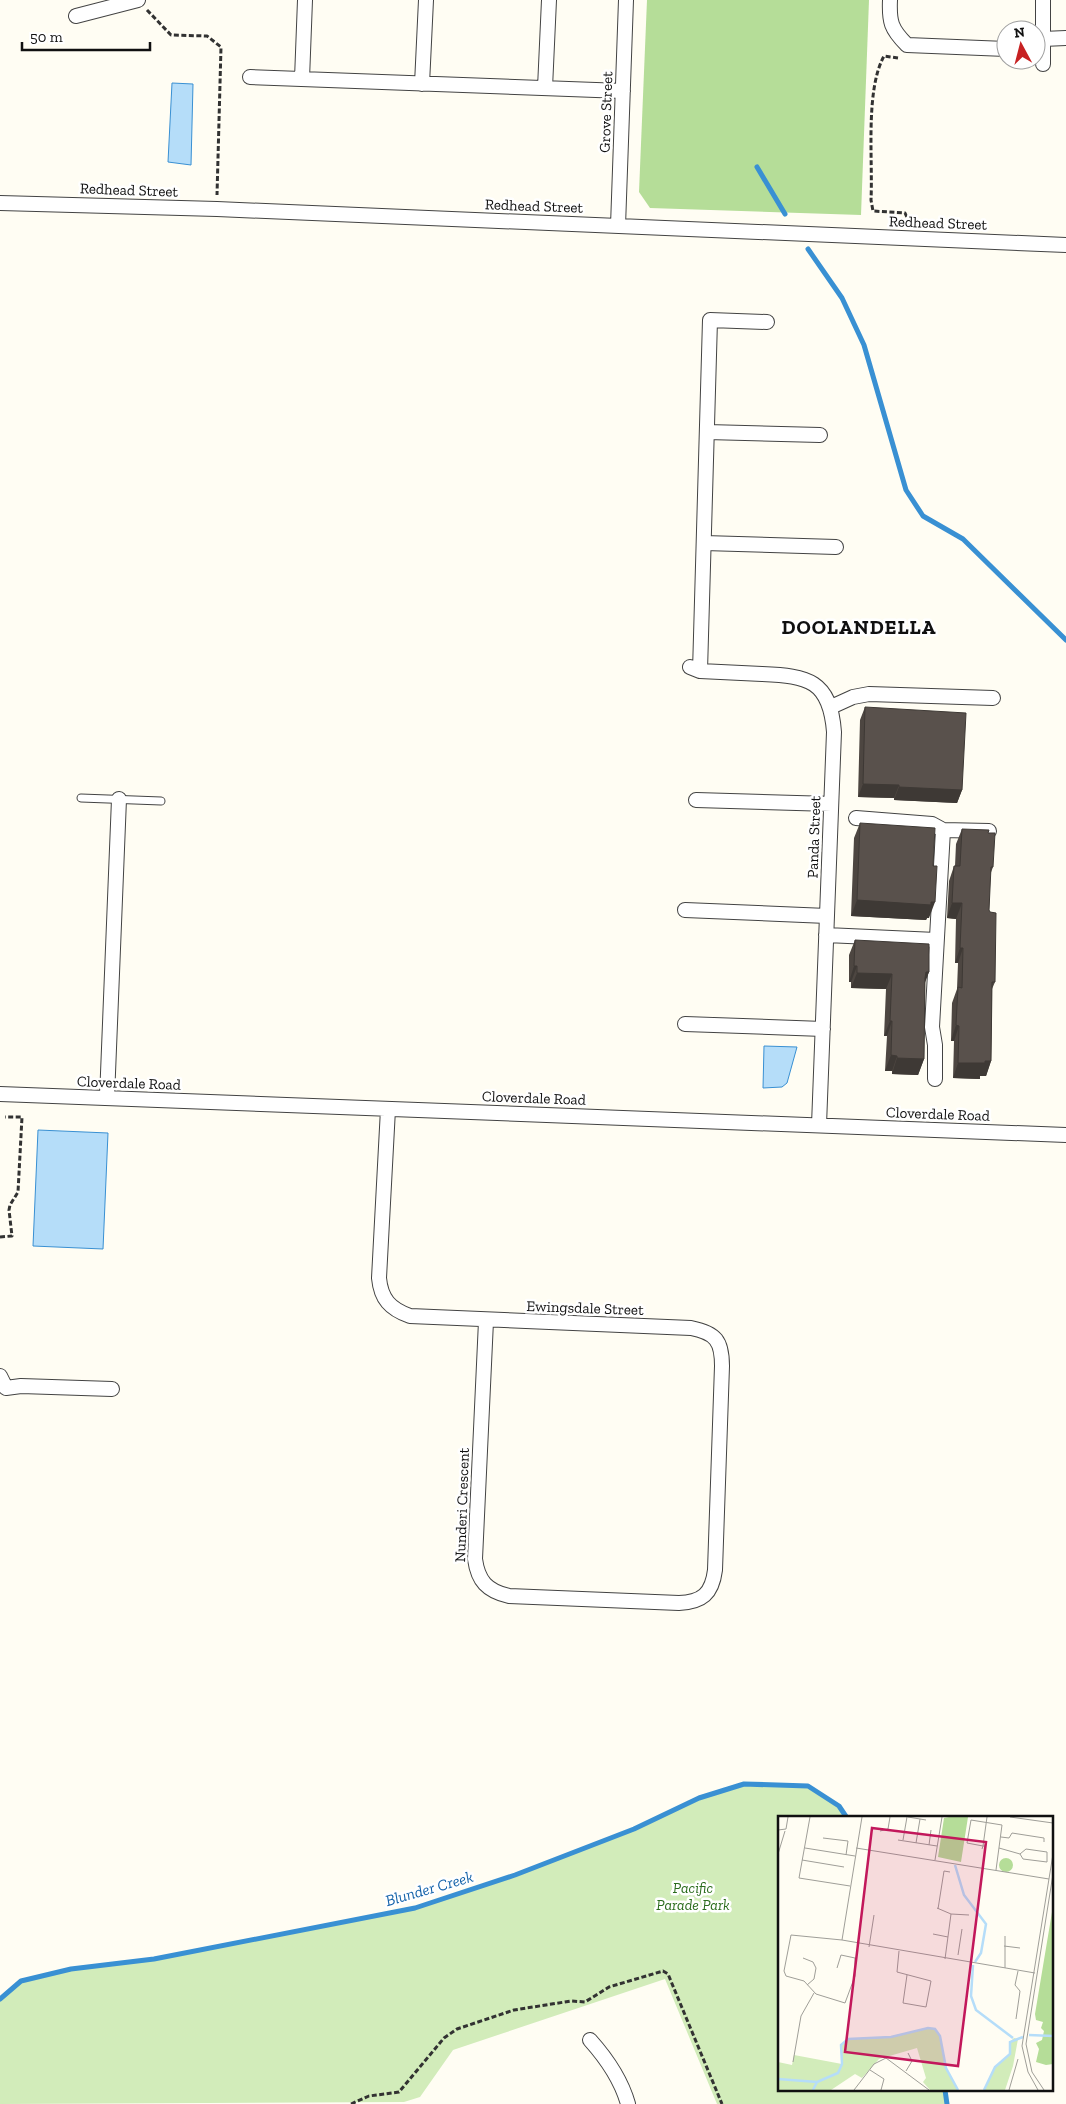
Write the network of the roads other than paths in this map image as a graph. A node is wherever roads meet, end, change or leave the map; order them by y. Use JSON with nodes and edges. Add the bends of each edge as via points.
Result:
{"nodes":[{"id":1,"x":305,"y":0,"type":"edge"},
{"id":2,"x":426,"y":0,"type":"edge"},
{"id":3,"x":549,"y":0,"type":"edge"},
{"id":4,"x":626,"y":0,"type":"edge"},
{"id":5,"x":890,"y":0,"type":"edge"},
{"id":6,"x":1043,"y":0,"type":"edge"},
{"id":7,"x":142,"y":3,"type":"edge"},
{"id":8,"x":76,"y":16,"type":"dead end"},
{"id":9,"x":1041,"y":20,"type":"edge"},
{"id":10,"x":1066,"y":38,"type":"edge"},
{"id":11,"x":1046,"y":39,"type":"edge"},
{"id":12,"x":996,"y":49,"type":"edge"},
{"id":13,"x":250,"y":77,"type":"dead end"},
{"id":14,"x":302,"y":79,"type":"junction"},
{"id":15,"x":422,"y":84,"type":"junction"},
{"id":16,"x":545,"y":88,"type":"junction"},
{"id":17,"x":623,"y":92,"type":"junction"},
{"id":18,"x":0,"y":202,"type":"edge"},
{"id":19,"x":618,"y":226,"type":"junction"},
{"id":20,"x":1066,"y":245,"type":"edge"},
{"id":21,"x":767,"y":322,"type":"dead end"},
{"id":22,"x":707,"y":432,"type":"junction"},
{"id":23,"x":820,"y":434,"type":"dead end"},
{"id":24,"x":704,"y":543,"type":"junction"},
{"id":25,"x":836,"y":547,"type":"dead end"},
{"id":26,"x":993,"y":698,"type":"dead end"},
{"id":27,"x":831,"y":707,"type":"junction"},
{"id":28,"x":81,"y":798,"type":"dead end"},
{"id":29,"x":119,"y":799,"type":"junction"},
{"id":30,"x":696,"y":800,"type":"dead end"},
{"id":31,"x":161,"y":801,"type":"dead end"},
{"id":32,"x":831,"y":804,"type":"junction"},
{"id":33,"x":856,"y":818,"type":"dead end"},
{"id":34,"x":944,"y":830,"type":"junction"},
{"id":35,"x":989,"y":831,"type":"edge"},
{"id":36,"x":685,"y":910,"type":"dead end"},
{"id":37,"x":827,"y":916,"type":"junction"},
{"id":38,"x":826,"y":935,"type":"junction"},
{"id":39,"x":936,"y":940,"type":"junction"},
{"id":40,"x":685,"y":1024,"type":"dead end"},
{"id":41,"x":823,"y":1030,"type":"junction"},
{"id":42,"x":935,"y":1079,"type":"dead end"},
{"id":43,"x":0,"y":1094,"type":"edge"},
{"id":44,"x":107,"y":1098,"type":"junction"},
{"id":45,"x":388,"y":1109,"type":"junction"},
{"id":46,"x":819,"y":1125,"type":"junction"},
{"id":47,"x":1066,"y":1135,"type":"edge"},
{"id":48,"x":486,"y":1320,"type":"junction"},
{"id":49,"x":2,"y":1386,"type":"edge"},
{"id":50,"x":112,"y":1389,"type":"dead end"},
{"id":51,"x":704,"y":1597,"type":"joint"},
{"id":52,"x":590,"y":2040,"type":"dead end"},
{"id":53,"x":628,"y":2104,"type":"edge"}],
"edges":[{"from":1,"to":14,"type":"street"},
{"from":2,"to":15,"type":"street"},
{"from":3,"to":16,"type":"street"},
{"from":4,"to":17,"type":"street","name":"Grove Street"},
{"from":5,"to":12,"type":"street","via":[[889,19],[895,34],[907,45]]},
{"from":6,"to":9,"type":"street"},
{"from":7,"to":8,"type":"street"},
{"from":10,"to":11,"type":"street"},
{"from":13,"to":14,"type":"street"},
{"from":14,"to":15,"type":"street"},
{"from":15,"to":16,"type":"street"},
{"from":16,"to":17,"type":"street"},
{"from":17,"to":19,"type":"street","name":"Grove Street"},
{"from":18,"to":19,"type":"street","name":"Redhead Street"},
{"from":19,"to":20,"type":"street","name":"Redhead Street"},
{"from":21,"to":22,"type":"street","via":[[710,320]]},
{"from":22,"to":23,"type":"street"},
{"from":22,"to":24,"type":"street"},
{"from":24,"to":25,"type":"street"},
{"from":24,"to":27,"type":"street","name":"Panda Street","via":[[695,669],[804,678],[816,685]]},
{"from":26,"to":27,"type":"street","via":[[869,694]]},
{"from":27,"to":32,"type":"street","name":"Panda Street","via":[[834,732]]},
{"from":28,"to":29,"type":"lane"},
{"from":29,"to":31,"type":"lane"},
{"from":29,"to":44,"type":"street"},
{"from":30,"to":32,"type":"street"},
{"from":32,"to":37,"type":"street","name":"Panda Street"},
{"from":33,"to":34,"type":"street","via":[[932,824]]},
{"from":34,"to":35,"type":"street"},
{"from":34,"to":39,"type":"street"},
{"from":36,"to":37,"type":"street"},
{"from":37,"to":38,"type":"street","name":"Panda Street"},
{"from":38,"to":39,"type":"street"},
{"from":38,"to":41,"type":"street","name":"Panda Street"},
{"from":39,"to":42,"type":"street","via":[[932,1027]]},
{"from":40,"to":41,"type":"street"},
{"from":41,"to":46,"type":"street","name":"Panda Street"},
{"from":43,"to":44,"type":"street","name":"Cloverdale Road"},
{"from":44,"to":45,"type":"street","name":"Cloverdale Road"},
{"from":45,"to":46,"type":"street","name":"Cloverdale Road"},
{"from":45,"to":48,"type":"street","name":"Ewingsdale Street","via":[[380,1291],[390,1307],[410,1316]]},
{"from":46,"to":47,"type":"street","name":"Cloverdale Road"},
{"from":48,"to":51,"type":"street","name":"Nunderi Crescent","via":[[475,1559],[483,1584],[496,1593],[509,1596],[679,1604]]},
{"from":48,"to":51,"type":"street","name":"Ewingsdale Street","via":[[691,1328],[711,1334],[717,1340],[722,1366],[715,1570],[710,1589]]},
{"from":49,"to":50,"type":"street"},
{"from":52,"to":53,"type":"street","via":[[608,2060]]}]}
